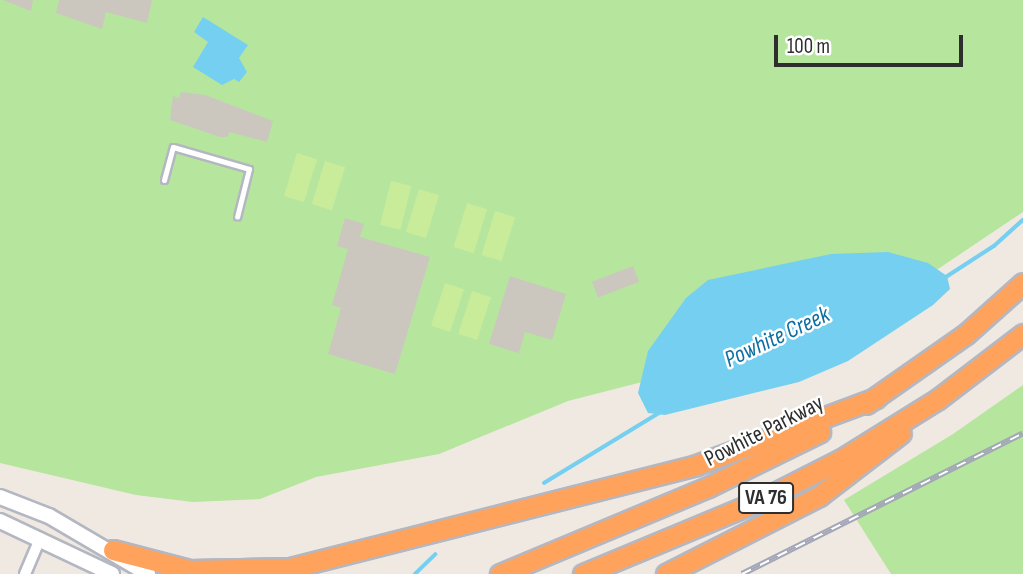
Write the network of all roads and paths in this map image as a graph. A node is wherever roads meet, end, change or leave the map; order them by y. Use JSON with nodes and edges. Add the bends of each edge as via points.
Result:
{"nodes":[{"id":1,"x":164,"y":180,"type":"dead end"},
{"id":2,"x":237,"y":217,"type":"dead end"},
{"id":3,"x":1023,"y":283,"type":"edge"},
{"id":4,"x":1023,"y":334,"type":"edge"},
{"id":5,"x":876,"y":398,"type":"junction"},
{"id":6,"x":938,"y":399,"type":"junction"},
{"id":7,"x":0,"y":497,"type":"edge"},
{"id":8,"x":0,"y":521,"type":"edge"},
{"id":9,"x":40,"y":538,"type":"junction"},
{"id":10,"x":113,"y":550,"type":"junction"},
{"id":11,"x":283,"y":571,"type":"edge"},
{"id":12,"x":25,"y":574,"type":"edge"},
{"id":13,"x":112,"y":574,"type":"edge"},
{"id":14,"x":148,"y":574,"type":"edge"},
{"id":15,"x":500,"y":574,"type":"edge"},
{"id":16,"x":583,"y":574,"type":"edge"},
{"id":17,"x":666,"y":574,"type":"edge"}],
"edges":[{"from":1,"to":2,"type":"lane","via":[[173,148],[248,169]]},
{"from":3,"to":5,"type":"highway","name":"Powhite Parkway","number":"VA 76","via":[[965,334]]},
{"from":4,"to":6,"type":"highway","number":"VA 76"},
{"from":5,"to":11,"type":"highway","via":[[696,465]]},
{"from":5,"to":15,"type":"highway","name":"Powhite Parkway","number":"VA 76","via":[[765,461]]},
{"from":6,"to":16,"type":"highway","number":"VA 76","via":[[840,460],[764,499]]},
{"from":6,"to":17,"type":"highway","via":[[883,451],[819,496]]},
{"from":7,"to":10,"type":"main road","via":[[49,516]]},
{"from":8,"to":9,"type":"main road"},
{"from":9,"to":12,"type":"street"},
{"from":9,"to":13,"type":"main road"},
{"from":10,"to":11,"type":"highway","via":[[190,570]]},
{"from":10,"to":14,"type":"main road"}]}
